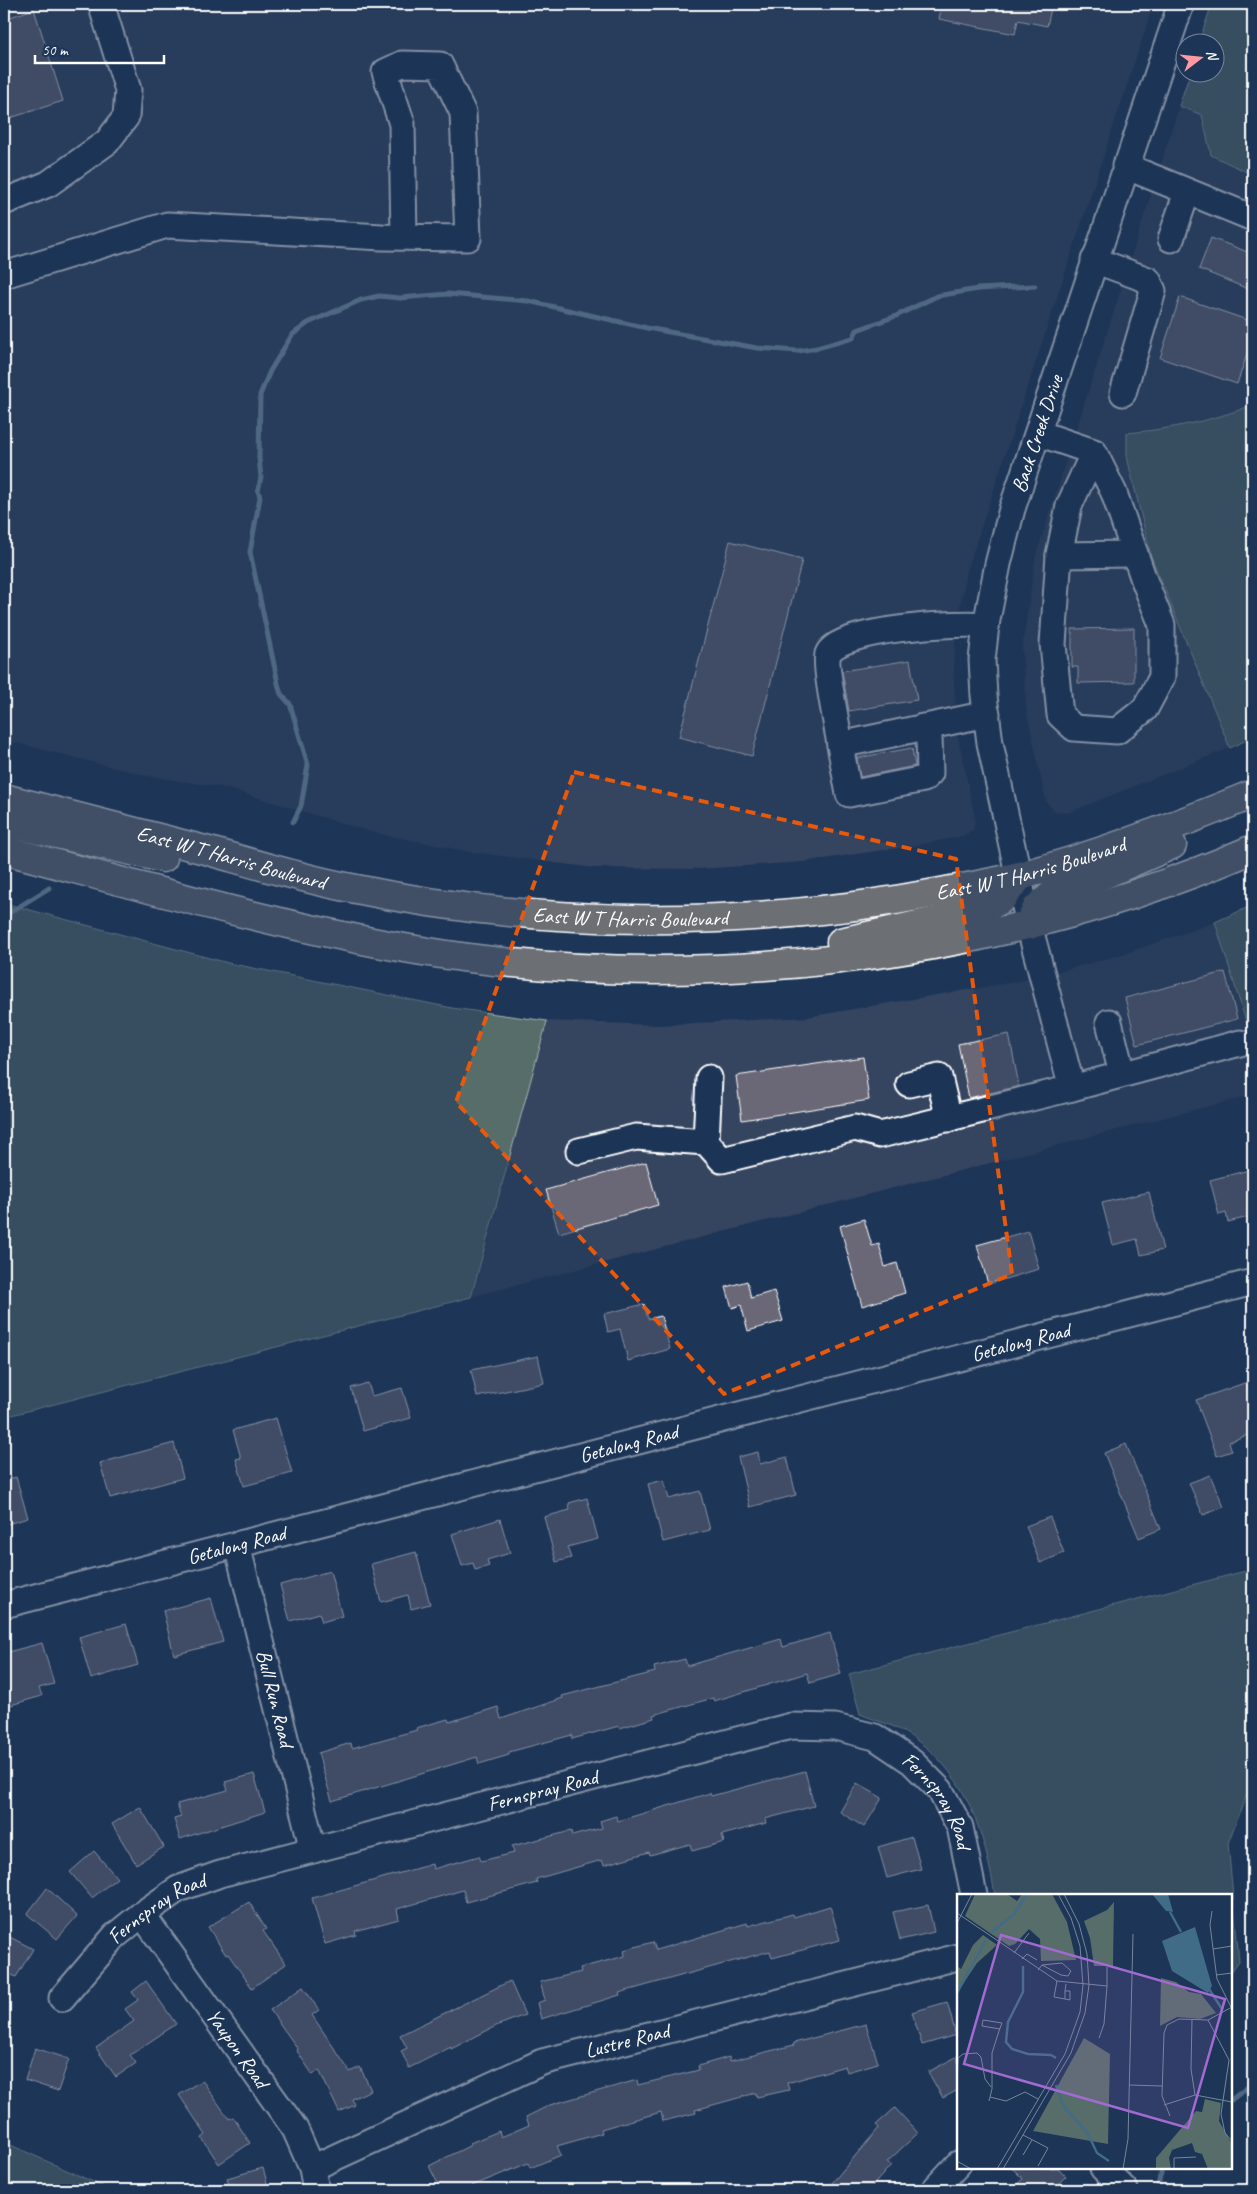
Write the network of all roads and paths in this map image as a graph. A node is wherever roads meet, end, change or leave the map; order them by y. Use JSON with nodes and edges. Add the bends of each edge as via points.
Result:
{"nodes":[{"id":1,"x":101,"y":4,"type":"edge"},
{"id":2,"x":1181,"y":4,"type":"edge"},
{"id":3,"x":1125,"y":166,"type":"junction"},
{"id":4,"x":1188,"y":192,"type":"junction"},
{"id":5,"x":4,"y":202,"type":"edge"},
{"id":6,"x":1253,"y":218,"type":"edge"},
{"id":7,"x":404,"y":238,"type":"junction"},
{"id":8,"x":1170,"y":239,"type":"dead end"},
{"id":9,"x":1094,"y":260,"type":"junction"},
{"id":10,"x":4,"y":275,"type":"edge"},
{"id":11,"x":1123,"y":393,"type":"dead end"},
{"id":12,"x":1038,"y":433,"type":"junction"},
{"id":13,"x":1094,"y":452,"type":"junction"},
{"id":14,"x":1135,"y":554,"type":"junction"},
{"id":15,"x":1059,"y":555,"type":"junction"},
{"id":16,"x":986,"y":625,"type":"junction"},
{"id":17,"x":987,"y":714,"type":"junction"},
{"id":18,"x":922,"y":727,"type":"junction"},
{"id":19,"x":840,"y":745,"type":"junction"},
{"id":20,"x":1253,"y":794,"type":"edge"},
{"id":21,"x":4,"y":798,"type":"edge"},
{"id":22,"x":1253,"y":803,"type":"edge"},
{"id":23,"x":4,"y":822,"type":"edge"},
{"id":24,"x":1253,"y":849,"type":"edge"},
{"id":25,"x":4,"y":850,"type":"edge"},
{"id":26,"x":261,"y":866,"type":"junction"},
{"id":27,"x":1020,"y":876,"type":"junction"},
{"id":28,"x":1029,"y":925,"type":"junction"},
{"id":29,"x":669,"y":969,"type":"junction"},
{"id":30,"x":1109,"y":1022,"type":"dead end"},
{"id":31,"x":1240,"y":1043,"type":"dead end"},
{"id":32,"x":1122,"y":1074,"type":"junction"},
{"id":33,"x":708,"y":1078,"type":"dead end"},
{"id":34,"x":909,"y":1084,"type":"dead end"},
{"id":35,"x":1072,"y":1088,"type":"junction"},
{"id":36,"x":949,"y":1119,"type":"junction"},
{"id":37,"x":706,"y":1142,"type":"junction"},
{"id":38,"x":579,"y":1151,"type":"dead end"},
{"id":39,"x":1253,"y":1282,"type":"edge"},
{"id":40,"x":237,"y":1545,"type":"junction"},
{"id":41,"x":4,"y":1605,"type":"edge"},
{"id":42,"x":313,"y":1850,"type":"junction"},
{"id":43,"x":974,"y":1894,"type":"edge"},
{"id":44,"x":142,"y":1914,"type":"junction"},
{"id":45,"x":957,"y":1957,"type":"edge"},
{"id":46,"x":62,"y":1998,"type":"dead end"},
{"id":47,"x":957,"y":2165,"type":"edge"},
{"id":48,"x":1104,"y":2169,"type":"edge"},
{"id":49,"x":314,"y":2179,"type":"edge"},
{"id":50,"x":934,"y":2190,"type":"edge"},
{"id":51,"x":1125,"y":2190,"type":"edge"}],
"edges":[{"from":1,"to":5,"type":"street","via":[[128,90],[126,117],[106,142],[48,184]]},
{"from":2,"to":3,"type":"street","name":"Back Creek Drive"},
{"from":3,"to":4,"type":"street"},
{"from":3,"to":9,"type":"street","name":"Back Creek Drive"},
{"from":4,"to":6,"type":"street"},
{"from":4,"to":8,"type":"street"},
{"from":7,"to":7,"type":"street","via":[[468,238],[463,113],[440,65],[402,64],[385,72],[402,124]]},
{"from":7,"to":10,"type":"street","via":[[167,225]]},
{"from":9,"to":11,"type":"street","via":[[1148,280],[1153,291]]},
{"from":9,"to":12,"type":"street","name":"Back Creek Drive"},
{"from":12,"to":13,"type":"street"},
{"from":12,"to":16,"type":"street","name":"Back Creek Drive","via":[[1008,527]]},
{"from":13,"to":14,"type":"street","via":[[1114,492]]},
{"from":13,"to":15,"type":"street","via":[[1068,506]]},
{"from":14,"to":15,"type":"street"},
{"from":14,"to":15,"type":"street","via":[[1162,625],[1162,678],[1145,709],[1117,731],[1074,728],[1060,715],[1053,644]]},
{"from":16,"to":17,"type":"street","name":"Back Creek Drive","via":[[982,660]]},
{"from":16,"to":19,"type":"street","via":[[966,623],[910,627],[846,639],[833,646],[827,655]]},
{"from":17,"to":18,"type":"street"},
{"from":17,"to":27,"type":"street","name":"Back Creek Drive","via":[[990,743]]},
{"from":18,"to":19,"type":"street"},
{"from":18,"to":19,"type":"street","via":[[929,736],[930,773],[924,779],[849,794]]},
{"from":20,"to":27,"type":"main road","name":"East W T Harris Boulevard","via":[[1142,838]]},
{"from":21,"to":26,"type":"main road","name":"East W T Harris Boulevard"},
{"from":22,"to":28,"type":"main road","via":[[1225,821],[1096,878],[1055,892],[1037,908]]},
{"from":23,"to":26,"type":"main road","via":[[212,868]]},
{"from":24,"to":28,"type":"main road","via":[[1155,888]]},
{"from":25,"to":29,"type":"main road","via":[[219,907],[391,945],[540,964]]},
{"from":26,"to":27,"type":"main road","name":"East W T Harris Boulevard","via":[[346,887],[437,903],[545,914],[655,919],[809,912],[899,900]]},
{"from":27,"to":28,"type":"street","name":"Back Creek Drive"},
{"from":27,"to":29,"type":"main road","via":[[1000,900],[981,911],[849,940]]},
{"from":28,"to":29,"type":"main road","via":[[967,939],[836,960],[756,967]]},
{"from":28,"to":35,"type":"street","name":"Back Creek Drive"},
{"from":30,"to":32,"type":"street"},
{"from":31,"to":32,"type":"street"},
{"from":32,"to":35,"type":"street"},
{"from":33,"to":37,"type":"street"},
{"from":34,"to":36,"type":"street","via":[[938,1077]]},
{"from":35,"to":36,"type":"street"},
{"from":36,"to":37,"type":"street","via":[[880,1135],[855,1128],[722,1160]]},
{"from":37,"to":38,"type":"street","via":[[636,1137]]},
{"from":39,"to":40,"type":"street","name":"Getalong Road"},
{"from":40,"to":41,"type":"street","name":"Getalong Road"},
{"from":40,"to":42,"type":"street","name":"Bull Run Road"},
{"from":42,"to":43,"type":"street","name":"Fernspray Road","via":[[791,1726],[835,1727],[875,1736],[912,1762],[940,1790],[960,1827]]},
{"from":42,"to":44,"type":"street","name":"Fernspray Road","via":[[220,1874],[178,1889]]},
{"from":44,"to":46,"type":"street","name":"Fernspray Road","via":[[115,1936]]},
{"from":44,"to":49,"type":"street","name":"Yaupon Road","via":[[295,2129]]},
{"from":45,"to":49,"type":"street","name":"Lustre Road","via":[[542,2062]]},
{"from":47,"to":50,"type":"street"},
{"from":48,"to":51,"type":"street"}]}
